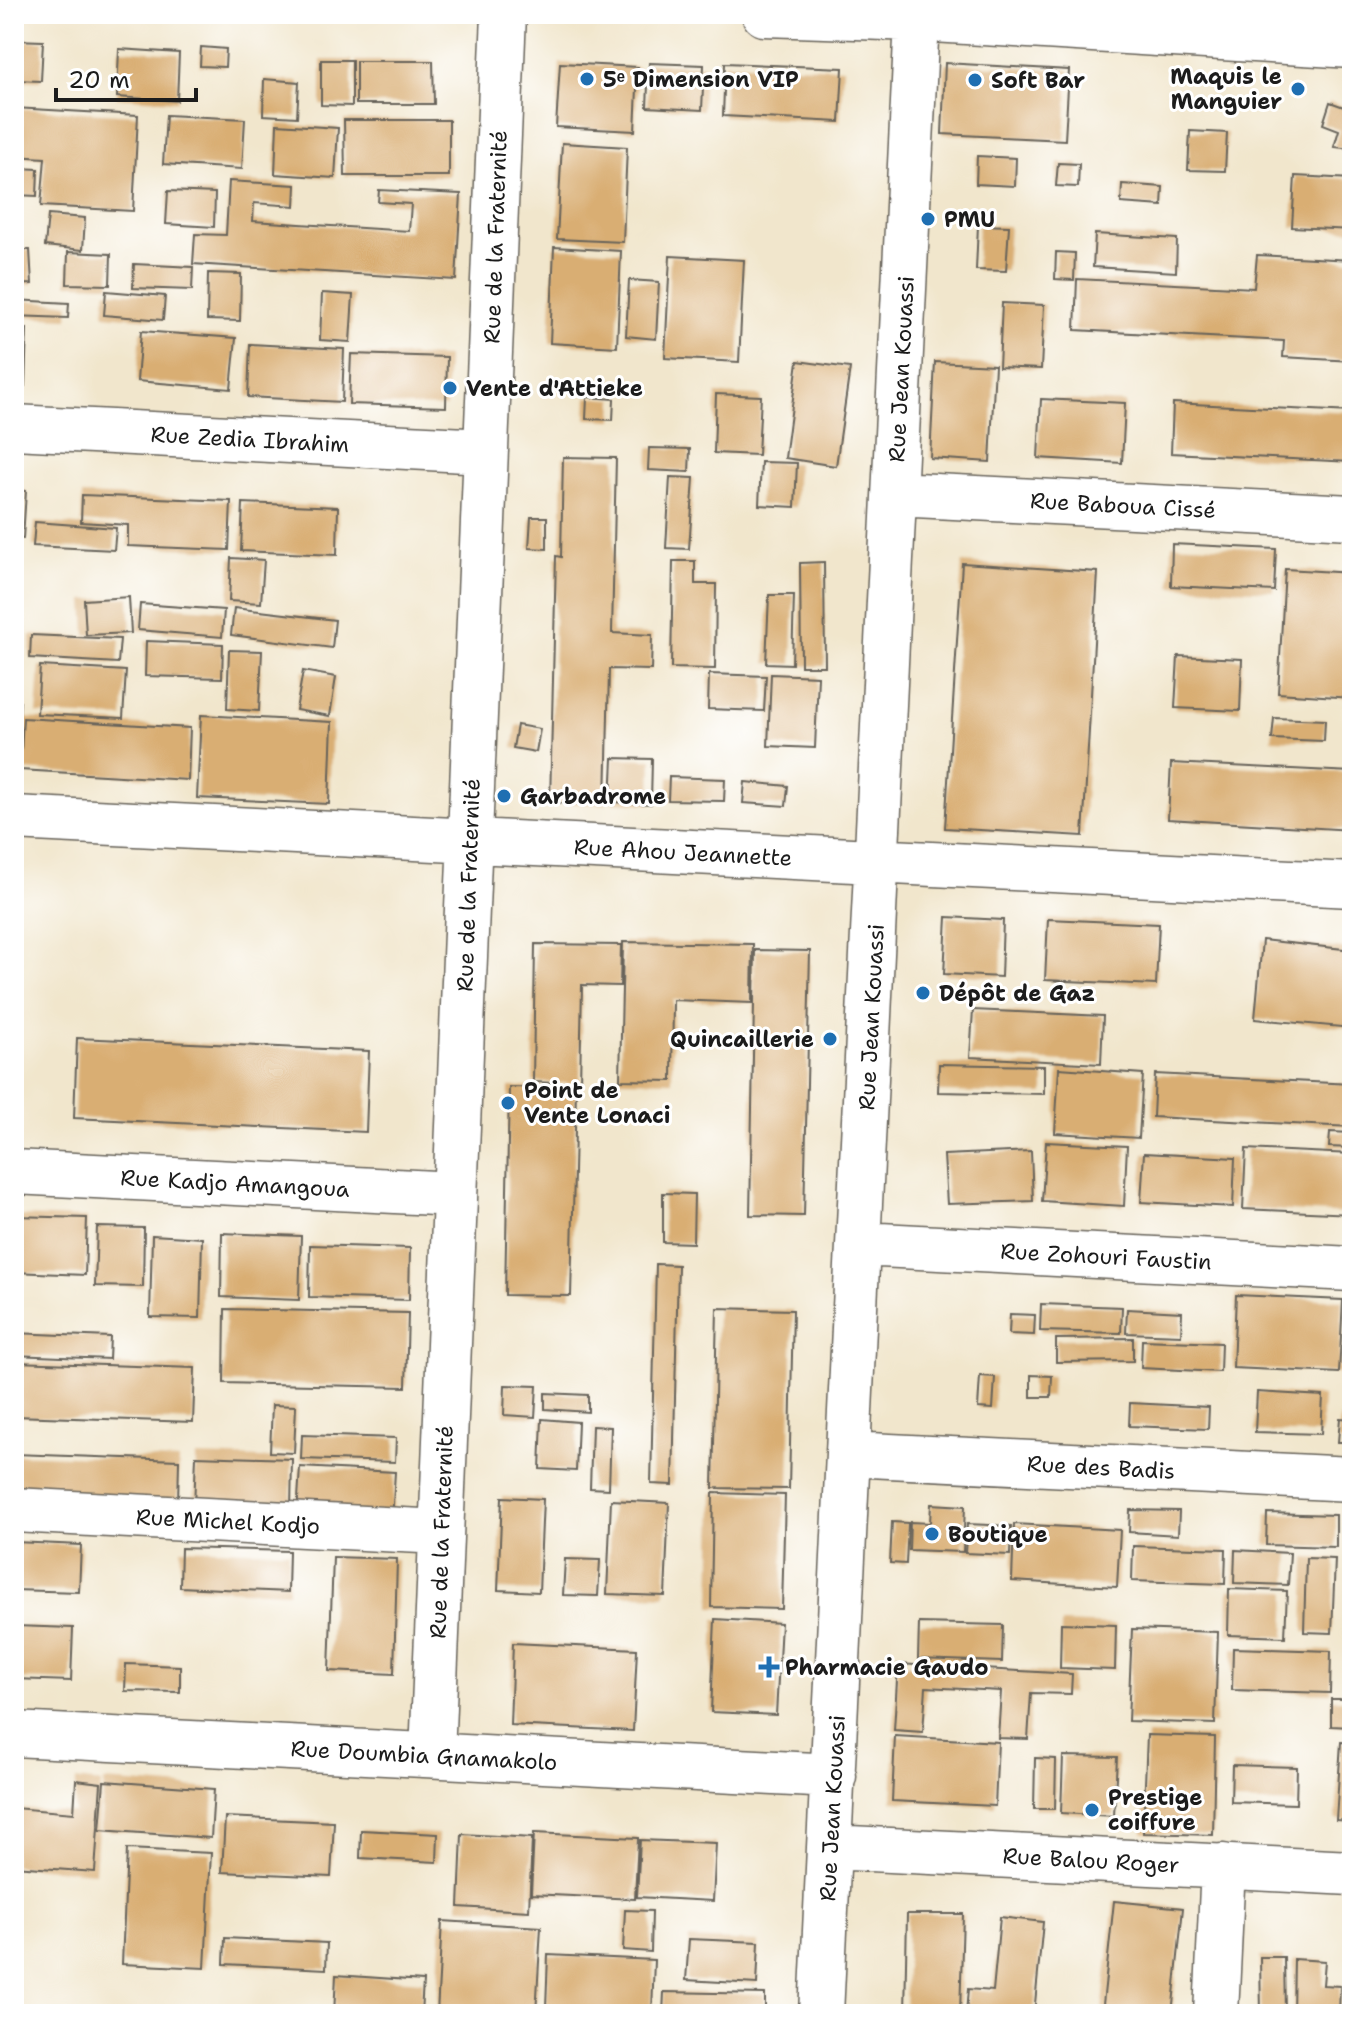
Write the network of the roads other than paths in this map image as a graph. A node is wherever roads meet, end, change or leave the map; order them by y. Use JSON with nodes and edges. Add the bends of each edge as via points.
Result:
{"nodes":[{"id":1,"x":504,"y":14,"type":"edge"},
{"id":2,"x":764,"y":14,"type":"edge"},
{"id":3,"x":917,"y":19,"type":"junction"},
{"id":4,"x":1156,"y":24,"type":"edge"},
{"id":5,"x":1346,"y":35,"type":"edge"},
{"id":6,"x":14,"y":427,"type":"edge"},
{"id":7,"x":486,"y":451,"type":"junction"},
{"id":8,"x":895,"y":494,"type":"junction"},
{"id":9,"x":1352,"y":517,"type":"edge"},
{"id":10,"x":14,"y":818,"type":"edge"},
{"id":11,"x":470,"y":841,"type":"junction"},
{"id":12,"x":878,"y":862,"type":"junction"},
{"id":13,"x":1352,"y":885,"type":"edge"},
{"id":14,"x":14,"y":1172,"type":"edge"},
{"id":15,"x":455,"y":1194,"type":"junction"},
{"id":16,"x":860,"y":1244,"type":"junction"},
{"id":17,"x":1352,"y":1269,"type":"edge"},
{"id":18,"x":849,"y":1454,"type":"junction"},
{"id":19,"x":1352,"y":1479,"type":"edge"},
{"id":20,"x":14,"y":1510,"type":"edge"},
{"id":21,"x":441,"y":1532,"type":"junction"},
{"id":22,"x":14,"y":1734,"type":"edge"},
{"id":23,"x":432,"y":1755,"type":"junction"},
{"id":24,"x":834,"y":1776,"type":"junction"},
{"id":25,"x":829,"y":1847,"type":"junction"},
{"id":26,"x":1223,"y":1866,"type":"junction"},
{"id":27,"x":1352,"y":1873,"type":"edge"},
{"id":28,"x":821,"y":2014,"type":"edge"},
{"id":29,"x":1216,"y":2014,"type":"edge"}],
"edges":[{"from":1,"to":7,"type":"street","name":"Rue de la Fraternité"},
{"from":2,"to":3,"type":"street"},
{"from":3,"to":4,"type":"street"},
{"from":3,"to":8,"type":"street","name":"Rue Jean Kouassi"},
{"from":4,"to":5,"type":"street"},
{"from":6,"to":7,"type":"street","name":"Rue Zedia Ibrahim"},
{"from":7,"to":11,"type":"street","name":"Rue de la Fraternité"},
{"from":8,"to":9,"type":"street","name":"Rue Baboua Cissé"},
{"from":8,"to":12,"type":"street","name":"Rue Jean Kouassi"},
{"from":10,"to":11,"type":"street","name":"Rue Ahou Jeannette"},
{"from":11,"to":12,"type":"street","name":"Rue Ahou Jeannette"},
{"from":11,"to":15,"type":"street","name":"Rue de la Fraternité"},
{"from":12,"to":13,"type":"street","name":"Rue Ahou Jeannette"},
{"from":12,"to":16,"type":"street","name":"Rue Jean Kouassi"},
{"from":14,"to":15,"type":"street","name":"Rue Kadjo Amangoua"},
{"from":15,"to":21,"type":"street","name":"Rue de la Fraternité"},
{"from":16,"to":17,"type":"street","name":"Rue Zohouri Faustin"},
{"from":16,"to":18,"type":"street","name":"Rue Jean Kouassi"},
{"from":18,"to":19,"type":"street","name":"Rue des Badis"},
{"from":18,"to":24,"type":"street","name":"Rue Jean Kouassi"},
{"from":20,"to":21,"type":"street","name":"Rue Michel Kodjo"},
{"from":21,"to":23,"type":"street","name":"Rue de la Fraternité"},
{"from":22,"to":23,"type":"street","name":"Rue Doumbia Gnamakolo"},
{"from":23,"to":24,"type":"street","name":"Rue Doumbia Gnamakolo"},
{"from":24,"to":25,"type":"street","name":"Rue Jean Kouassi"},
{"from":25,"to":26,"type":"street","name":"Rue Balou Roger"},
{"from":25,"to":28,"type":"street","name":"Rue Jean Kouassi"},
{"from":26,"to":27,"type":"street","name":"Rue Balou Roger"},
{"from":26,"to":29,"type":"street"}]}
